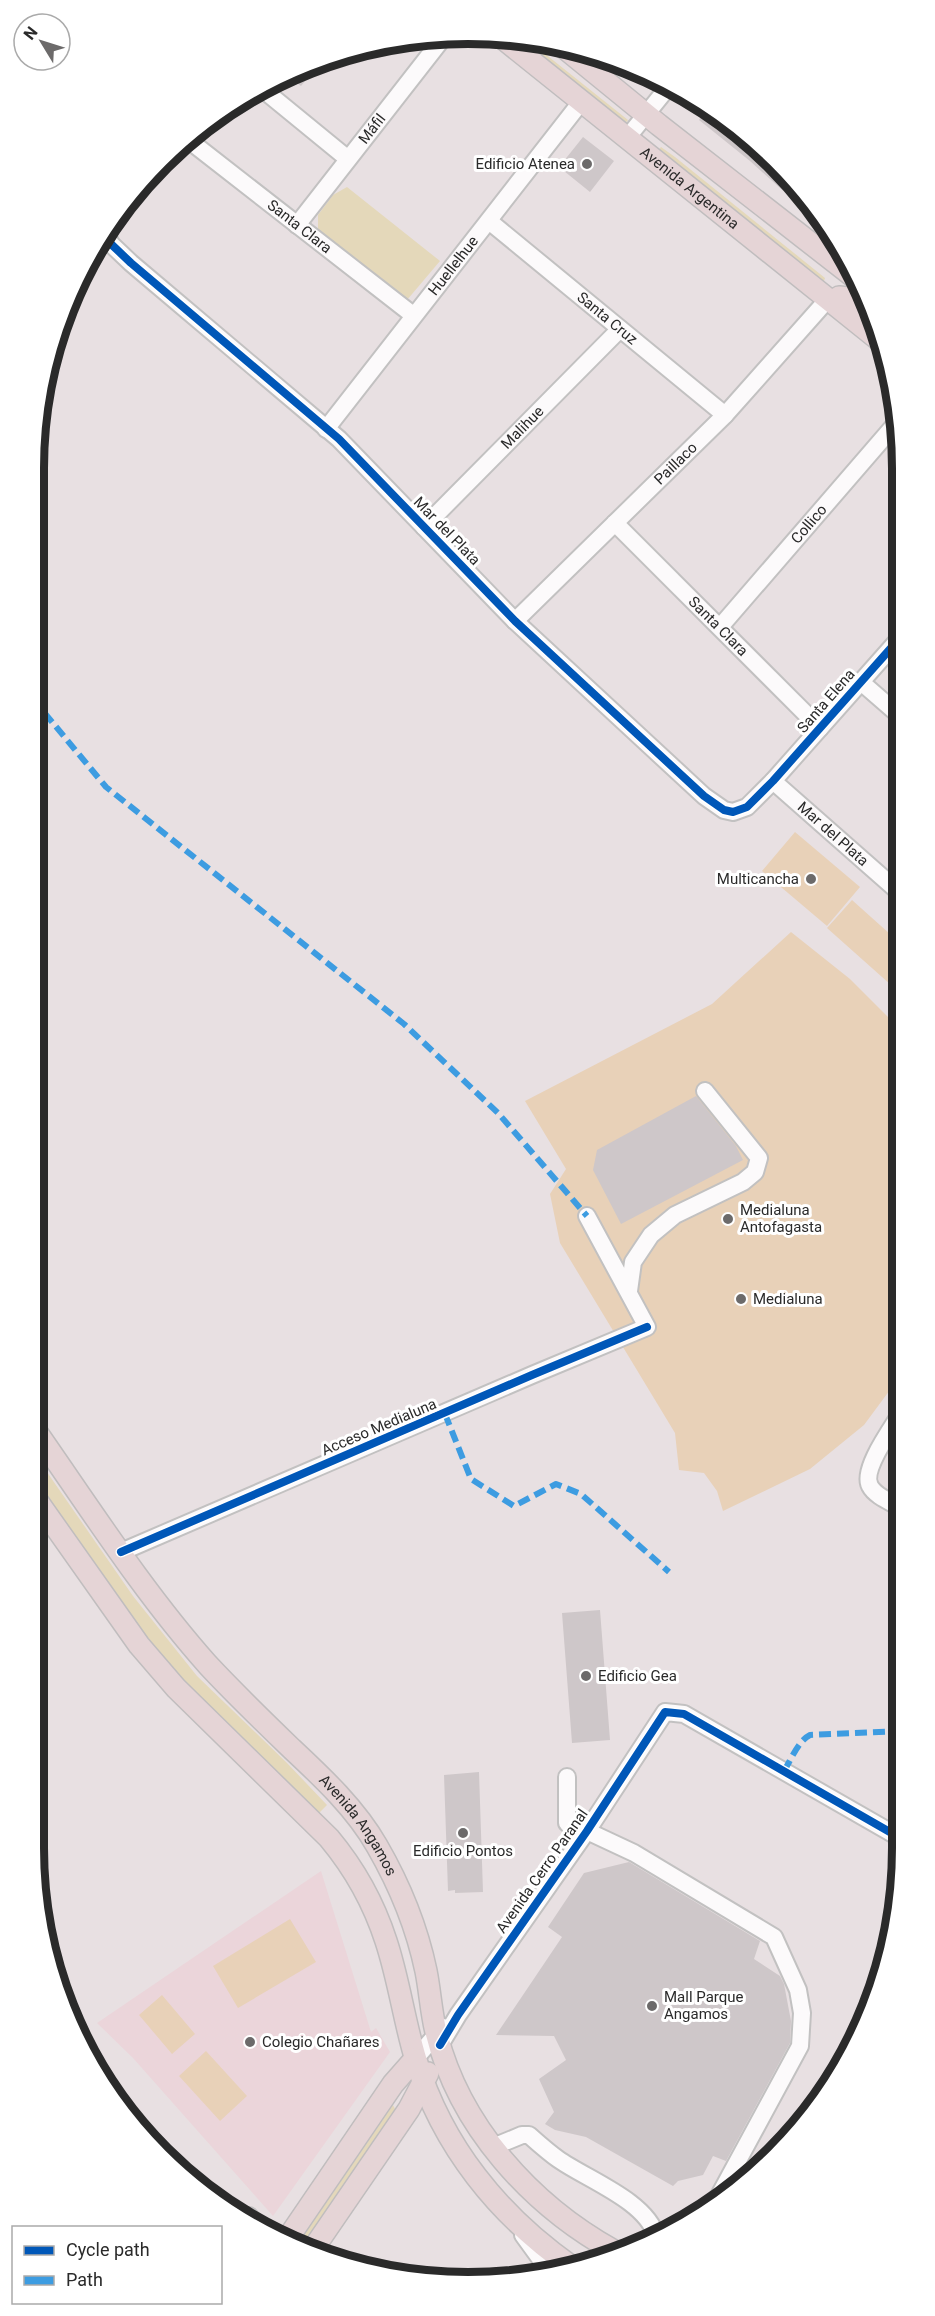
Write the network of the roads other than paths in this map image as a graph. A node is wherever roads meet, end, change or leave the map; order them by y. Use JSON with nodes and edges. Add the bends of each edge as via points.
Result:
{"nodes":[{"id":1,"x":438,"y":44,"type":"edge"},
{"id":2,"x":512,"y":46,"type":"edge"},
{"id":3,"x":577,"y":58,"type":"edge"},
{"id":4,"x":664,"y":92,"type":"edge"},
{"id":5,"x":268,"y":94,"type":"edge"},
{"id":6,"x":581,"y":102,"type":"junction"},
{"id":7,"x":646,"y":114,"type":"junction"},
{"id":8,"x":627,"y":138,"type":"junction"},
{"id":9,"x":194,"y":144,"type":"edge"},
{"id":10,"x":348,"y":159,"type":"junction"},
{"id":11,"x":489,"y":220,"type":"junction"},
{"id":12,"x":297,"y":225,"type":"junction"},
{"id":13,"x":109,"y":241,"type":"edge"},
{"id":14,"x":841,"y":267,"type":"edge"},
{"id":15,"x":828,"y":299,"type":"junction"},
{"id":16,"x":859,"y":306,"type":"edge"},
{"id":17,"x":413,"y":315,"type":"junction"},
{"id":18,"x":620,"y":329,"type":"junction"},
{"id":19,"x":869,"y":332,"type":"edge"},
{"id":20,"x":725,"y":415,"type":"junction"},
{"id":21,"x":326,"y":429,"type":"junction"},
{"id":22,"x":890,"y":430,"type":"edge"},
{"id":23,"x":615,"y":523,"type":"junction"},
{"id":24,"x":424,"y":527,"type":"junction"},
{"id":25,"x":515,"y":621,"type":"junction"},
{"id":26,"x":720,"y":627,"type":"junction"},
{"id":27,"x":892,"y":647,"type":"edge"},
{"id":28,"x":861,"y":682,"type":"junction"},
{"id":29,"x":892,"y":709,"type":"edge"},
{"id":30,"x":820,"y":728,"type":"junction"},
{"id":31,"x":773,"y":781,"type":"junction"},
{"id":32,"x":892,"y":885,"type":"edge"},
{"id":33,"x":705,"y":1091,"type":"dead end"},
{"id":34,"x":587,"y":1216,"type":"dead end"},
{"id":35,"x":629,"y":1291,"type":"junction"},
{"id":36,"x":892,"y":1429,"type":"edge"},
{"id":37,"x":44,"y":1443,"type":"edge"},
{"id":38,"x":892,"y":1503,"type":"edge"},
{"id":39,"x":44,"y":1511,"type":"edge"},
{"id":40,"x":121,"y":1552,"type":"junction"},
{"id":41,"x":567,"y":1777,"type":"dead end"},
{"id":42,"x":892,"y":1833,"type":"edge"},
{"id":43,"x":585,"y":1834,"type":"junction"},
{"id":44,"x":438,"y":2039,"type":"junction"},
{"id":45,"x":416,"y":2059,"type":"junction"},
{"id":46,"x":424,"y":2083,"type":"junction"},
{"id":47,"x":493,"y":2147,"type":"junction"},
{"id":48,"x":724,"y":2186,"type":"edge"},
{"id":49,"x":509,"y":2215,"type":"junction"},
{"id":50,"x":654,"y":2229,"type":"edge"},
{"id":51,"x":291,"y":2234,"type":"edge"},
{"id":52,"x":316,"y":2244,"type":"edge"},
{"id":53,"x":609,"y":2248,"type":"edge"},
{"id":54,"x":564,"y":2261,"type":"edge"},
{"id":55,"x":545,"y":2265,"type":"edge"}],
"edges":[{"from":1,"to":10,"type":"street","name":"Máfil"},
{"from":2,"to":6,"type":"main road","name":"Avenida Argentina"},
{"from":3,"to":7,"type":"main road","name":"Avenida Argentina"},
{"from":4,"to":7,"type":"street"},
{"from":5,"to":10,"type":"street"},
{"from":6,"to":8,"type":"main road","name":"Avenida Argentina"},
{"from":6,"to":11,"type":"street","name":"Huellelhue"},
{"from":7,"to":8,"type":"street"},
{"from":7,"to":14,"type":"main road","name":"Avenida Argentina"},
{"from":8,"to":15,"type":"main road","name":"Avenida Argentina"},
{"from":9,"to":12,"type":"street","name":"Santa Clara"},
{"from":10,"to":12,"type":"street","name":"Máfil"},
{"from":11,"to":17,"type":"street","name":"Huellelhue"},
{"from":11,"to":18,"type":"street","name":"Santa Cruz"},
{"from":12,"to":17,"type":"street","name":"Santa Clara"},
{"from":13,"to":21,"type":"street","name":"Mar del Plata"},
{"from":15,"to":16,"type":"main road","via":[[848,298]]},
{"from":15,"to":19,"type":"main road","name":"Avenida Argentina"},
{"from":15,"to":20,"type":"street","name":"Paillaco"},
{"from":17,"to":21,"type":"street","name":"Huellelhue"},
{"from":18,"to":20,"type":"street","name":"Santa Cruz"},
{"from":18,"to":24,"type":"street","name":"Malihue"},
{"from":20,"to":23,"type":"street","name":"Paillaco"},
{"from":21,"to":24,"type":"street","name":"Mar del Plata"},
{"from":22,"to":26,"type":"street","name":"Collico"},
{"from":23,"to":25,"type":"street","name":"Paillaco"},
{"from":23,"to":26,"type":"street","name":"Santa Clara"},
{"from":24,"to":25,"type":"street","name":"Mar del Plata"},
{"from":25,"to":31,"type":"street","name":"Mar del Plata","via":[[704,796],[724,810],[733,812],[747,807]]},
{"from":26,"to":30,"type":"street","name":"Santa Clara"},
{"from":27,"to":28,"type":"street","name":"Santa Elena"},
{"from":28,"to":29,"type":"street"},
{"from":28,"to":30,"type":"street","name":"Santa Elena"},
{"from":30,"to":31,"type":"street","name":"Santa Elena"},
{"from":31,"to":32,"type":"street","name":"Mar del Plata"},
{"from":33,"to":35,"type":"street","via":[[759,1158],[755,1172],[743,1182],[675,1215],[651,1235],[633,1262]]},
{"from":34,"to":35,"type":"street"},
{"from":35,"to":40,"type":"street","name":"Acceso Medialuna","via":[[647,1328]]},
{"from":36,"to":38,"type":"street","via":[[868,1470],[868,1484]]},
{"from":37,"to":40,"type":"main road","name":"Avenida Angamos"},
{"from":39,"to":45,"type":"main road","name":"Avenida Angamos","via":[[139,1645],[176,1688],[347,1860],[386,1940]]},
{"from":40,"to":44,"type":"main road","name":"Avenida Angamos","via":[[206,1662],[350,1808],[377,1845],[411,1919],[426,1971]]},
{"from":41,"to":43,"type":"street","via":[[567,1823]]},
{"from":42,"to":43,"type":"street","name":"Avenida Cerro Paranal","via":[[684,1714],[665,1712]]},
{"from":43,"to":44,"type":"street","name":"Avenida Cerro Paranal"},
{"from":43,"to":48,"type":"street","via":[[634,1853],[774,1937],[798,1990],[802,2013],[800,2046]]},
{"from":44,"to":45,"type":"street","name":"Avenida Cerro Paranal"},
{"from":44,"to":46,"type":"main road","name":"Avenida Cerro Paranal"},
{"from":44,"to":47,"type":"main road","name":"Avenida Angamos","via":[[464,2100]]},
{"from":45,"to":46,"type":"main road","name":"Avenida Angamos"},
{"from":45,"to":51,"type":"main road","name":"Avenida Cerro Paranal","via":[[393,2084]]},
{"from":46,"to":49,"type":"main road","name":"Avenida Angamos","via":[[460,2154]]},
{"from":46,"to":52,"type":"main road","name":"Avenida Cerro Paranal"},
{"from":47,"to":50,"type":"street","via":[[529,2135],[557,2159],[638,2209]]},
{"from":47,"to":53,"type":"main road","name":"Avenida Angamos","via":[[550,2208]]},
{"from":49,"to":54,"type":"main road","name":"Avenida Angamos"},
{"from":49,"to":55,"type":"street","name":"Avenida Angamos"}]}
